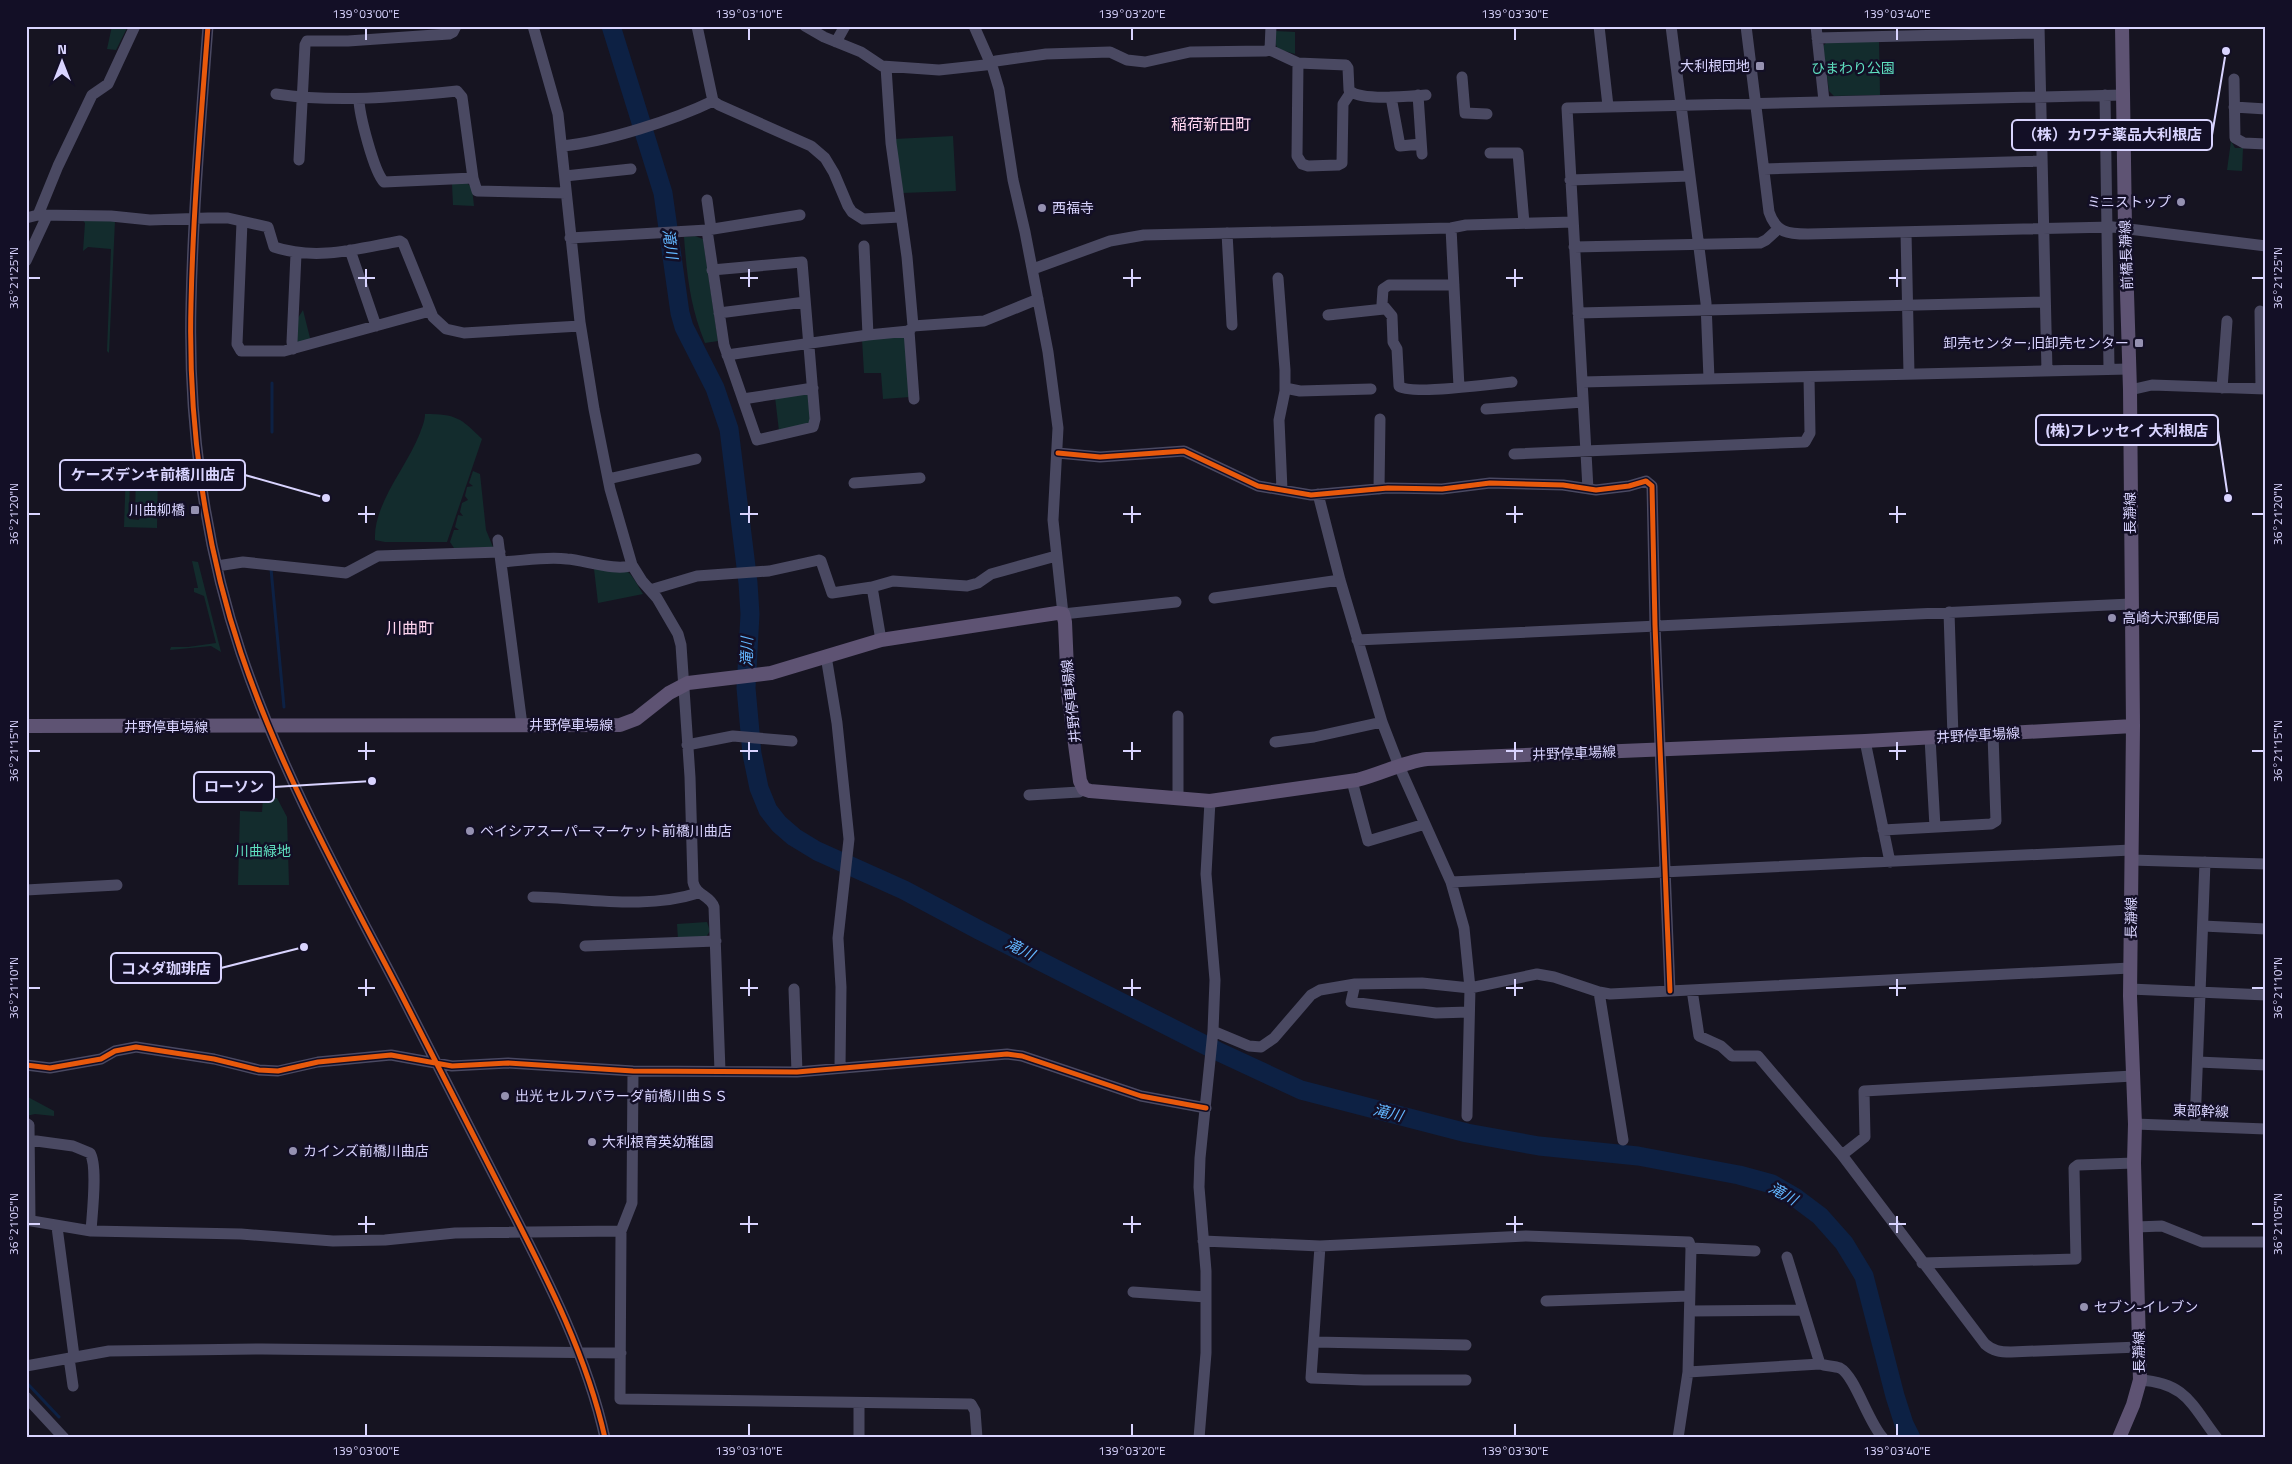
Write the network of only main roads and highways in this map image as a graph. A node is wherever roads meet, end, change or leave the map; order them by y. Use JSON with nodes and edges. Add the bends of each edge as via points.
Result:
{"nodes":[{"id":1,"x":2122,"y":26,"type":"edge"},
{"id":2,"x":2130,"y":392,"type":"joint"},
{"id":3,"x":26,"y":726,"type":"edge"},
{"id":4,"x":2133,"y":726,"type":"junction"},
{"id":5,"x":2119,"y":1438,"type":"edge"}],
"edges":[{"from":1,"to":2,"type":"main road","name":"前橋長瀞線"},
{"from":2,"to":4,"type":"main road","name":"長瀞線"},
{"from":3,"to":4,"type":"main road","name":"井野停車場線","via":[[626,724],[683,684],[760,675],[881,640],[1057,613],[1063,614],[1068,693],[1080,781],[1090,791],[1210,801],[1352,781],[1436,758],[1953,737]]},
{"from":4,"to":5,"type":"main road","name":"長瀞線","via":[[2130,989],[2140,1380]]}]}
